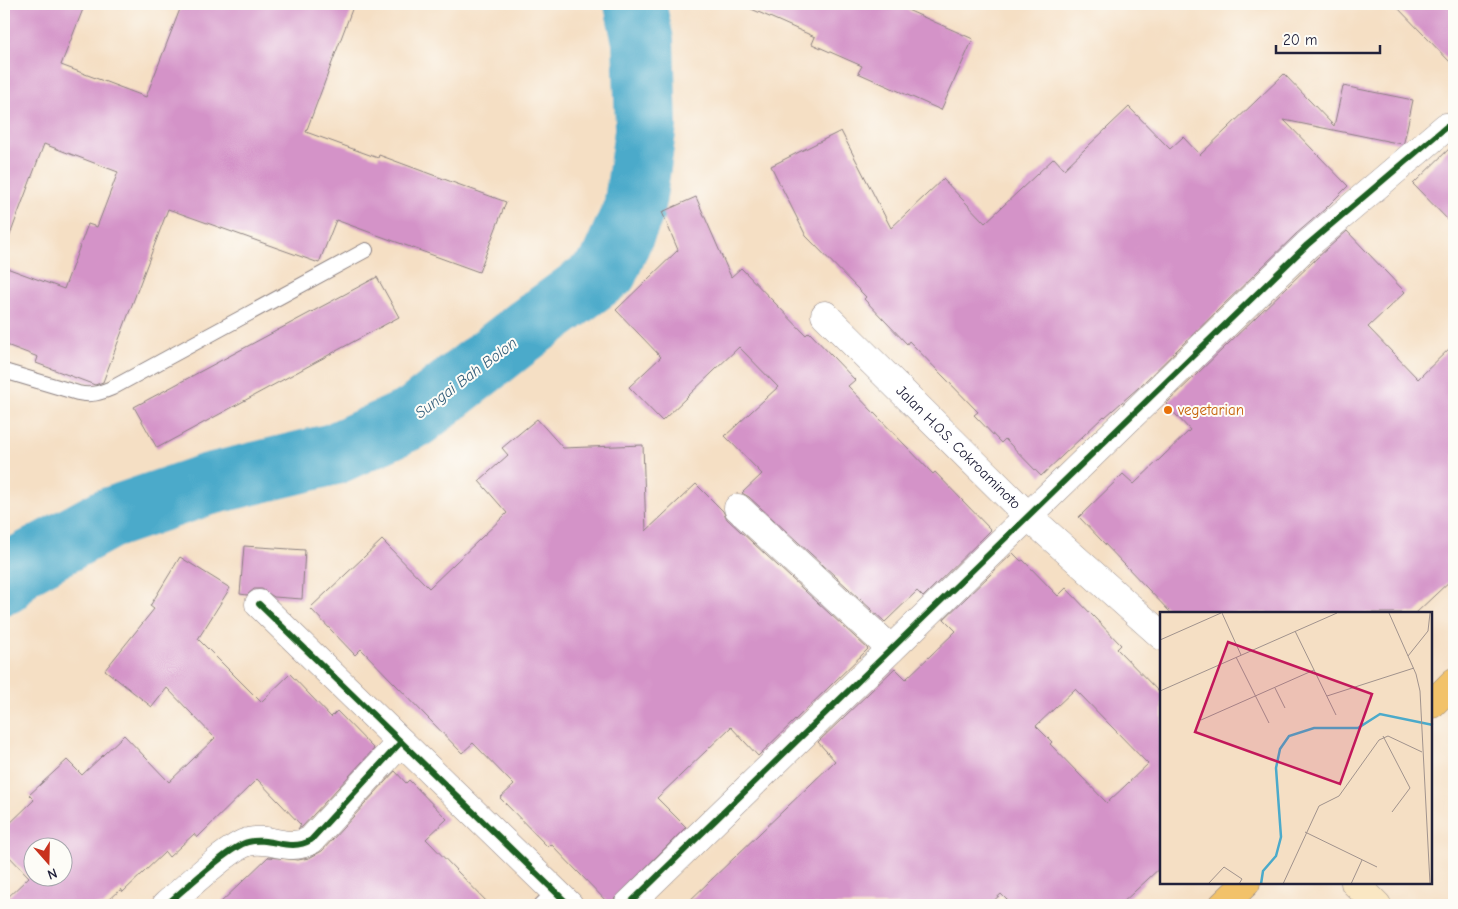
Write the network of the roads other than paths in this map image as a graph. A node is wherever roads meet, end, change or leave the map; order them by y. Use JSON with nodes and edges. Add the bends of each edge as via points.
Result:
{"nodes":[{"id":1,"x":1446,"y":127,"type":"dead end"},
{"id":2,"x":366,"y":250,"type":"dead end"},
{"id":3,"x":825,"y":315,"type":"dead end"},
{"id":4,"x":4,"y":371,"type":"edge"},
{"id":5,"x":738,"y":508,"type":"dead end"},
{"id":6,"x":1028,"y":516,"type":"junction"},
{"id":7,"x":260,"y":604,"type":"dead end"},
{"id":8,"x":1160,"y":634,"type":"edge"},
{"id":9,"x":891,"y":649,"type":"junction"},
{"id":10,"x":1454,"y":682,"type":"edge"},
{"id":11,"x":1433,"y":703,"type":"edge"},
{"id":12,"x":401,"y":742,"type":"junction"},
{"id":13,"x":1245,"y":884,"type":"edge"},
{"id":14,"x":1356,"y":884,"type":"edge"},
{"id":15,"x":555,"y":901,"type":"edge"},
{"id":16,"x":166,"y":905,"type":"edge"},
{"id":17,"x":628,"y":905,"type":"edge"},
{"id":18,"x":1223,"y":905,"type":"edge"},
{"id":19,"x":1376,"y":905,"type":"edge"}],
"edges":[{"from":1,"to":6,"type":"street","via":[[1307,245]]},
{"from":2,"to":4,"type":"lane","via":[[100,394],[78,393]]},
{"from":3,"to":6,"type":"street","name":"Jalan H.O.S. Cokroaminoto"},
{"from":5,"to":9,"type":"street"},
{"from":6,"to":8,"type":"street","name":"Jalan H.O.S. Cokroaminoto"},
{"from":6,"to":9,"type":"street"},
{"from":7,"to":12,"type":"street"},
{"from":9,"to":17,"type":"street"},
{"from":10,"to":11,"type":"main road"},
{"from":12,"to":15,"type":"street"},
{"from":12,"to":16,"type":"street","via":[[311,840],[302,846],[258,840],[238,845]]},
{"from":13,"to":18,"type":"main road"},
{"from":14,"to":19,"type":"street"}]}
